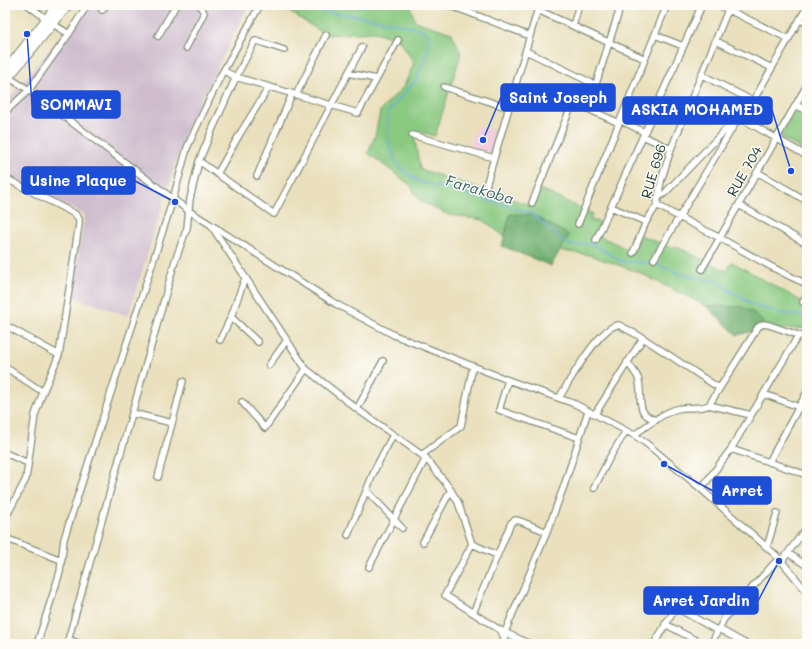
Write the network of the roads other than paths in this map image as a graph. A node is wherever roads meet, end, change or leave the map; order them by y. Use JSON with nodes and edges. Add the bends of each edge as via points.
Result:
{"nodes":[{"id":1,"x":28,"y":5,"type":"edge"},
{"id":2,"x":58,"y":5,"type":"edge"},
{"id":3,"x":68,"y":5,"type":"edge"},
{"id":4,"x":87,"y":5,"type":"edge"},
{"id":5,"x":107,"y":5,"type":"edge"},
{"id":6,"x":176,"y":5,"type":"edge"},
{"id":7,"x":200,"y":5,"type":"edge"},
{"id":8,"x":260,"y":5,"type":"edge"},
{"id":9,"x":446,"y":5,"type":"edge"},
{"id":10,"x":579,"y":5,"type":"edge"},
{"id":11,"x":621,"y":5,"type":"edge"},
{"id":12,"x":667,"y":5,"type":"edge"},
{"id":13,"x":702,"y":5,"type":"edge"},
{"id":14,"x":718,"y":5,"type":"edge"},
{"id":15,"x":539,"y":7,"type":"edge"},
{"id":16,"x":729,"y":7,"type":"edge"},
{"id":17,"x":807,"y":7,"type":"edge"},
{"id":18,"x":466,"y":8,"type":"edge"},
{"id":19,"x":102,"y":10,"type":"dead end"},
{"id":20,"x":800,"y":20,"type":"junction"},
{"id":21,"x":50,"y":21,"type":"junction"},
{"id":22,"x":807,"y":24,"type":"edge"},
{"id":23,"x":573,"y":26,"type":"junction"},
{"id":24,"x":69,"y":34,"type":"junction"},
{"id":25,"x":655,"y":34,"type":"junction"},
{"id":26,"x":326,"y":35,"type":"dead end"},
{"id":27,"x":158,"y":36,"type":"dead end"},
{"id":28,"x":530,"y":36,"type":"junction"},
{"id":29,"x":789,"y":39,"type":"junction"},
{"id":30,"x":398,"y":40,"type":"dead end"},
{"id":31,"x":716,"y":41,"type":"junction"},
{"id":32,"x":609,"y":42,"type":"junction"},
{"id":33,"x":683,"y":46,"type":"junction"},
{"id":34,"x":362,"y":47,"type":"dead end"},
{"id":35,"x":186,"y":48,"type":"dead end"},
{"id":36,"x":284,"y":50,"type":"dead end"},
{"id":37,"x":526,"y":52,"type":"junction"},
{"id":38,"x":645,"y":59,"type":"junction"},
{"id":39,"x":772,"y":68,"type":"junction"},
{"id":40,"x":224,"y":71,"type":"junction"},
{"id":41,"x":348,"y":73,"type":"junction"},
{"id":42,"x":702,"y":75,"type":"junction"},
{"id":43,"x":6,"y":77,"type":"edge"},
{"id":44,"x":236,"y":77,"type":"junction"},
{"id":45,"x":376,"y":80,"type":"junction"},
{"id":46,"x":596,"y":85,"type":"junction"},
{"id":47,"x":807,"y":85,"type":"edge"},
{"id":48,"x":444,"y":86,"type":"dead end"},
{"id":49,"x":269,"y":87,"type":"junction"},
{"id":50,"x":29,"y":90,"type":"junction"},
{"id":51,"x":294,"y":95,"type":"junction"},
{"id":52,"x":753,"y":102,"type":"junction"},
{"id":53,"x":330,"y":105,"type":"junction"},
{"id":54,"x":796,"y":105,"type":"junction"},
{"id":55,"x":509,"y":108,"type":"junction"},
{"id":56,"x":588,"y":109,"type":"junction"},
{"id":57,"x":5,"y":112,"type":"edge"},
{"id":58,"x":807,"y":112,"type":"edge"},
{"id":59,"x":739,"y":117,"type":"junction"},
{"id":60,"x":620,"y":122,"type":"junction"},
{"id":61,"x":644,"y":134,"type":"junction"},
{"id":62,"x":412,"y":135,"type":"dead end"},
{"id":63,"x":777,"y":138,"type":"junction"},
{"id":64,"x":671,"y":149,"type":"junction"},
{"id":65,"x":807,"y":156,"type":"edge"},
{"id":66,"x":494,"y":158,"type":"junction"},
{"id":67,"x":199,"y":161,"type":"junction"},
{"id":68,"x":757,"y":172,"type":"junction"},
{"id":69,"x":217,"y":174,"type":"junction"},
{"id":70,"x":257,"y":176,"type":"dead end"},
{"id":71,"x":5,"y":178,"type":"edge"},
{"id":72,"x":485,"y":189,"type":"dead end"},
{"id":73,"x":173,"y":198,"type":"junction"},
{"id":74,"x":657,"y":198,"type":"junction"},
{"id":75,"x":807,"y":201,"type":"edge"},
{"id":76,"x":532,"y":203,"type":"dead end"},
{"id":77,"x":657,"y":205,"type":"junction"},
{"id":78,"x":739,"y":205,"type":"junction"},
{"id":79,"x":611,"y":207,"type":"junction"},
{"id":80,"x":189,"y":211,"type":"junction"},
{"id":81,"x":678,"y":218,"type":"junction"},
{"id":82,"x":646,"y":222,"type":"junction"},
{"id":83,"x":578,"y":224,"type":"dead end"},
{"id":84,"x":211,"y":225,"type":"junction"},
{"id":85,"x":720,"y":238,"type":"junction"},
{"id":86,"x":596,"y":240,"type":"dead end"},
{"id":87,"x":807,"y":244,"type":"edge"},
{"id":88,"x":633,"y":253,"type":"dead end"},
{"id":89,"x":654,"y":259,"type":"dead end"},
{"id":90,"x":702,"y":269,"type":"dead end"},
{"id":91,"x":246,"y":278,"type":"junction"},
{"id":92,"x":807,"y":284,"type":"edge"},
{"id":93,"x":807,"y":294,"type":"edge"},
{"id":94,"x":802,"y":302,"type":"dead end"},
{"id":95,"x":231,"y":318,"type":"junction"},
{"id":96,"x":5,"y":326,"type":"edge"},
{"id":97,"x":798,"y":336,"type":"junction"},
{"id":98,"x":643,"y":338,"type":"junction"},
{"id":99,"x":807,"y":338,"type":"edge"},
{"id":100,"x":220,"y":340,"type":"dead end"},
{"id":101,"x":287,"y":340,"type":"junction"},
{"id":102,"x":258,"y":342,"type":"dead end"},
{"id":103,"x":59,"y":355,"type":"junction"},
{"id":104,"x":383,"y":361,"type":"dead end"},
{"id":105,"x":627,"y":362,"type":"junction"},
{"id":106,"x":269,"y":365,"type":"dead end"},
{"id":107,"x":473,"y":366,"type":"junction"},
{"id":108,"x":5,"y":367,"type":"edge"},
{"id":109,"x":306,"y":369,"type":"junction"},
{"id":110,"x":508,"y":380,"type":"junction"},
{"id":111,"x":183,"y":381,"type":"dead end"},
{"id":112,"x":719,"y":388,"type":"junction"},
{"id":113,"x":43,"y":392,"type":"junction"},
{"id":114,"x":807,"y":392,"type":"edge"},
{"id":115,"x":764,"y":394,"type":"junction"},
{"id":116,"x":558,"y":398,"type":"junction"},
{"id":117,"x":242,"y":402,"type":"dead end"},
{"id":118,"x":709,"y":405,"type":"junction"},
{"id":119,"x":799,"y":407,"type":"junction"},
{"id":120,"x":357,"y":409,"type":"junction"},
{"id":121,"x":807,"y":410,"type":"edge"},
{"id":122,"x":588,"y":411,"type":"junction"},
{"id":123,"x":132,"y":413,"type":"junction"},
{"id":124,"x":595,"y":414,"type":"junction"},
{"id":125,"x":752,"y":415,"type":"junction"},
{"id":126,"x":656,"y":420,"type":"junction"},
{"id":127,"x":172,"y":423,"type":"junction"},
{"id":128,"x":626,"y":431,"type":"junction"},
{"id":129,"x":394,"y":435,"type":"junction"},
{"id":130,"x":634,"y":435,"type":"junction"},
{"id":131,"x":579,"y":438,"type":"junction"},
{"id":132,"x":731,"y":449,"type":"junction"},
{"id":133,"x":5,"y":453,"type":"edge"},
{"id":134,"x":424,"y":456,"type":"junction"},
{"id":135,"x":769,"y":462,"type":"junction"},
{"id":136,"x":28,"y":463,"type":"junction"},
{"id":137,"x":806,"y":474,"type":"edge"},
{"id":138,"x":158,"y":477,"type":"dead end"},
{"id":139,"x":594,"y":488,"type":"dead end"},
{"id":140,"x":701,"y":489,"type":"junction"},
{"id":141,"x":451,"y":490,"type":"junction"},
{"id":142,"x":366,"y":491,"type":"junction"},
{"id":143,"x":777,"y":513,"type":"dead end"},
{"id":144,"x":5,"y":519,"type":"edge"},
{"id":145,"x":394,"y":520,"type":"junction"},
{"id":146,"x":807,"y":527,"type":"edge"},
{"id":147,"x":402,"y":528,"type":"dead end"},
{"id":148,"x":547,"y":532,"type":"junction"},
{"id":149,"x":348,"y":534,"type":"dead end"},
{"id":150,"x":5,"y":538,"type":"edge"},
{"id":151,"x":423,"y":542,"type":"dead end"},
{"id":152,"x":472,"y":544,"type":"junction"},
{"id":153,"x":767,"y":547,"type":"junction"},
{"id":154,"x":788,"y":553,"type":"junction"},
{"id":155,"x":498,"y":555,"type":"junction"},
{"id":156,"x":61,"y":560,"type":"junction"},
{"id":157,"x":780,"y":560,"type":"junction"},
{"id":158,"x":807,"y":566,"type":"edge"},
{"id":159,"x":369,"y":567,"type":"dead end"},
{"id":160,"x":807,"y":590,"type":"edge"},
{"id":161,"x":473,"y":613,"type":"junction"},
{"id":162,"x":665,"y":624,"type":"junction"},
{"id":163,"x":718,"y":630,"type":"junction"},
{"id":164,"x":502,"y":631,"type":"junction"},
{"id":165,"x":68,"y":642,"type":"edge"},
{"id":166,"x":37,"y":644,"type":"edge"},
{"id":167,"x":80,"y":644,"type":"edge"},
{"id":168,"x":507,"y":644,"type":"edge"},
{"id":169,"x":530,"y":644,"type":"edge"},
{"id":170,"x":654,"y":644,"type":"edge"},
{"id":171,"x":703,"y":644,"type":"edge"},
{"id":172,"x":711,"y":644,"type":"edge"},
{"id":173,"x":746,"y":644,"type":"edge"}],
"edges":[{"from":1,"to":21,"type":"street"},
{"from":2,"to":21,"type":"main road"},
{"from":3,"to":21,"type":"main road"},
{"from":4,"to":24,"type":"street"},
{"from":5,"to":19,"type":"street"},
{"from":6,"to":27,"type":"street"},
{"from":7,"to":35,"type":"street","via":[[204,13]]},
{"from":8,"to":40,"type":"street"},
{"from":9,"to":18,"type":"street"},
{"from":10,"to":23,"type":"street"},
{"from":11,"to":32,"type":"street"},
{"from":12,"to":25,"type":"street"},
{"from":13,"to":33,"type":"street"},
{"from":14,"to":16,"type":"street"},
{"from":15,"to":23,"type":"street"},
{"from":15,"to":28,"type":"street"},
{"from":16,"to":29,"type":"street"},
{"from":16,"to":31,"type":"street","name":"RUE 696"},
{"from":17,"to":20,"type":"street"},
{"from":18,"to":28,"type":"street"},
{"from":20,"to":22,"type":"street"},
{"from":20,"to":29,"type":"street"},
{"from":21,"to":24,"type":"street"},
{"from":21,"to":43,"type":"main road"},
{"from":23,"to":32,"type":"street"},
{"from":24,"to":50,"type":"street"},
{"from":25,"to":33,"type":"street"},
{"from":25,"to":38,"type":"street"},
{"from":26,"to":51,"type":"street"},
{"from":28,"to":37,"type":"street"},
{"from":29,"to":39,"type":"street"},
{"from":30,"to":45,"type":"street"},
{"from":31,"to":39,"type":"street"},
{"from":31,"to":42,"type":"street","name":"RUE 696"},
{"from":32,"to":38,"type":"street"},
{"from":32,"to":46,"type":"street"},
{"from":33,"to":61,"type":"street"},
{"from":34,"to":41,"type":"street"},
{"from":36,"to":44,"type":"street","via":[[256,41]]},
{"from":37,"to":46,"type":"street"},
{"from":37,"to":55,"type":"street"},
{"from":38,"to":60,"type":"street"},
{"from":39,"to":52,"type":"street"},
{"from":40,"to":44,"type":"street"},
{"from":40,"to":73,"type":"street","via":[[190,142]]},
{"from":41,"to":45,"type":"street"},
{"from":41,"to":53,"type":"street"},
{"from":42,"to":52,"type":"street"},
{"from":42,"to":64,"type":"street","name":"RUE 696"},
{"from":43,"to":50,"type":"street"},
{"from":44,"to":49,"type":"street"},
{"from":44,"to":67,"type":"street"},
{"from":45,"to":53,"type":"street","via":[[358,113]]},
{"from":46,"to":56,"type":"street"},
{"from":47,"to":54,"type":"street","name":"RUE 704"},
{"from":48,"to":55,"type":"street"},
{"from":49,"to":51,"type":"street"},
{"from":49,"to":69,"type":"street"},
{"from":50,"to":57,"type":"street"},
{"from":50,"to":73,"type":"street"},
{"from":51,"to":53,"type":"street"},
{"from":51,"to":70,"type":"street"},
{"from":52,"to":59,"type":"street"},
{"from":53,"to":69,"type":"street","via":[[274,214]]},
{"from":54,"to":58,"type":"street"},
{"from":54,"to":63,"type":"street","name":"RUE 704"},
{"from":55,"to":66,"type":"street"},
{"from":56,"to":60,"type":"street"},
{"from":56,"to":76,"type":"street","via":[[573,102]]},
{"from":59,"to":63,"type":"street"},
{"from":59,"to":74,"type":"street","via":[[665,194]]},
{"from":59,"to":81,"type":"street"},
{"from":60,"to":61,"type":"street"},
{"from":60,"to":83,"type":"street"},
{"from":61,"to":64,"type":"street"},
{"from":61,"to":79,"type":"street"},
{"from":62,"to":66,"type":"street"},
{"from":63,"to":65,"type":"street"},
{"from":63,"to":68,"type":"street","name":"RUE 704"},
{"from":64,"to":74,"type":"street","name":"RUE 696"},
{"from":66,"to":72,"type":"street"},
{"from":67,"to":69,"type":"street"},
{"from":67,"to":80,"type":"street"},
{"from":68,"to":75,"type":"street"},
{"from":68,"to":78,"type":"street","name":"RUE 704"},
{"from":71,"to":103,"type":"street","via":[[76,214],[79,219]]},
{"from":73,"to":80,"type":"street"},
{"from":73,"to":156,"type":"street","via":[[64,539]]},
{"from":74,"to":77,"type":"street","name":"RUE 696"},
{"from":77,"to":81,"type":"street"},
{"from":77,"to":82,"type":"street","name":"RUE 696"},
{"from":78,"to":85,"type":"street","name":"RUE 704"},
{"from":78,"to":87,"type":"street"},
{"from":79,"to":82,"type":"street"},
{"from":79,"to":86,"type":"street"},
{"from":80,"to":84,"type":"street"},
{"from":80,"to":123,"type":"street","via":[[187,228],[175,261]]},
{"from":81,"to":85,"type":"street"},
{"from":81,"to":89,"type":"street"},
{"from":82,"to":88,"type":"street","name":"RUE 696"},
{"from":84,"to":91,"type":"street"},
{"from":84,"to":107,"type":"street","via":[[336,304],[394,335]]},
{"from":85,"to":90,"type":"street","name":"RUE 704"},
{"from":85,"to":92,"type":"street"},
{"from":91,"to":95,"type":"street"},
{"from":91,"to":101,"type":"street"},
{"from":93,"to":94,"type":"street"},
{"from":95,"to":100,"type":"street"},
{"from":95,"to":102,"type":"street"},
{"from":96,"to":103,"type":"street"},
{"from":97,"to":99,"type":"street"},
{"from":97,"to":112,"type":"street","via":[[769,325],[760,325]]},
{"from":97,"to":115,"type":"street"},
{"from":98,"to":105,"type":"street"},
{"from":98,"to":112,"type":"street"},
{"from":98,"to":116,"type":"street","via":[[619,324],[608,329]]},
{"from":101,"to":106,"type":"street"},
{"from":101,"to":109,"type":"street"},
{"from":103,"to":113,"type":"street"},
{"from":104,"to":120,"type":"street"},
{"from":105,"to":124,"type":"street"},
{"from":105,"to":126,"type":"street","via":[[638,377],[640,408],[649,418]]},
{"from":107,"to":110,"type":"street"},
{"from":107,"to":134,"type":"street","via":[[461,426]]},
{"from":108,"to":113,"type":"street"},
{"from":109,"to":117,"type":"street","via":[[265,428]]},
{"from":109,"to":120,"type":"street"},
{"from":110,"to":116,"type":"street"},
{"from":110,"to":131,"type":"street","via":[[499,410]]},
{"from":111,"to":127,"type":"street"},
{"from":112,"to":118,"type":"street"},
{"from":113,"to":136,"type":"street","via":[[36,415]]},
{"from":114,"to":119,"type":"street"},
{"from":115,"to":119,"type":"street"},
{"from":115,"to":125,"type":"street"},
{"from":116,"to":122,"type":"street"},
{"from":118,"to":125,"type":"street"},
{"from":118,"to":126,"type":"street","via":[[679,408]]},
{"from":119,"to":121,"type":"street"},
{"from":119,"to":135,"type":"street"},
{"from":120,"to":129,"type":"street"},
{"from":122,"to":124,"type":"street"},
{"from":122,"to":131,"type":"street"},
{"from":123,"to":127,"type":"street"},
{"from":123,"to":165,"type":"street"},
{"from":124,"to":128,"type":"street"},
{"from":125,"to":132,"type":"street"},
{"from":126,"to":130,"type":"street"},
{"from":127,"to":138,"type":"street"},
{"from":128,"to":130,"type":"street"},
{"from":128,"to":139,"type":"street"},
{"from":129,"to":134,"type":"street"},
{"from":129,"to":142,"type":"street"},
{"from":130,"to":140,"type":"street"},
{"from":131,"to":148,"type":"street"},
{"from":132,"to":135,"type":"street"},
{"from":132,"to":140,"type":"street"},
{"from":133,"to":136,"type":"street"},
{"from":134,"to":141,"type":"street"},
{"from":134,"to":145,"type":"street"},
{"from":135,"to":137,"type":"street"},
{"from":136,"to":144,"type":"street","via":[[26,479]]},
{"from":140,"to":153,"type":"street"},
{"from":141,"to":151,"type":"street"},
{"from":141,"to":152,"type":"street","via":[[458,502]]},
{"from":142,"to":145,"type":"street"},
{"from":142,"to":149,"type":"street"},
{"from":143,"to":153,"type":"street"},
{"from":145,"to":147,"type":"street"},
{"from":145,"to":159,"type":"street"},
{"from":146,"to":154,"type":"street"},
{"from":148,"to":155,"type":"street","via":[[515,520],[511,523]]},
{"from":148,"to":164,"type":"street"},
{"from":150,"to":156,"type":"street"},
{"from":152,"to":155,"type":"street"},
{"from":152,"to":161,"type":"street","via":[[445,595]]},
{"from":153,"to":157,"type":"street"},
{"from":154,"to":157,"type":"street"},
{"from":154,"to":158,"type":"street"},
{"from":155,"to":161,"type":"street"},
{"from":156,"to":166,"type":"street","via":[[60,572]]},
{"from":157,"to":160,"type":"street"},
{"from":157,"to":163,"type":"street","via":[[724,619]]},
{"from":161,"to":164,"type":"street"},
{"from":162,"to":163,"type":"street","via":[[677,608]]},
{"from":162,"to":170,"type":"street"},
{"from":162,"to":171,"type":"street"},
{"from":163,"to":172,"type":"street"},
{"from":163,"to":173,"type":"street"},
{"from":164,"to":168,"type":"street"},
{"from":164,"to":169,"type":"street"},
{"from":165,"to":167,"type":"street"}]}
